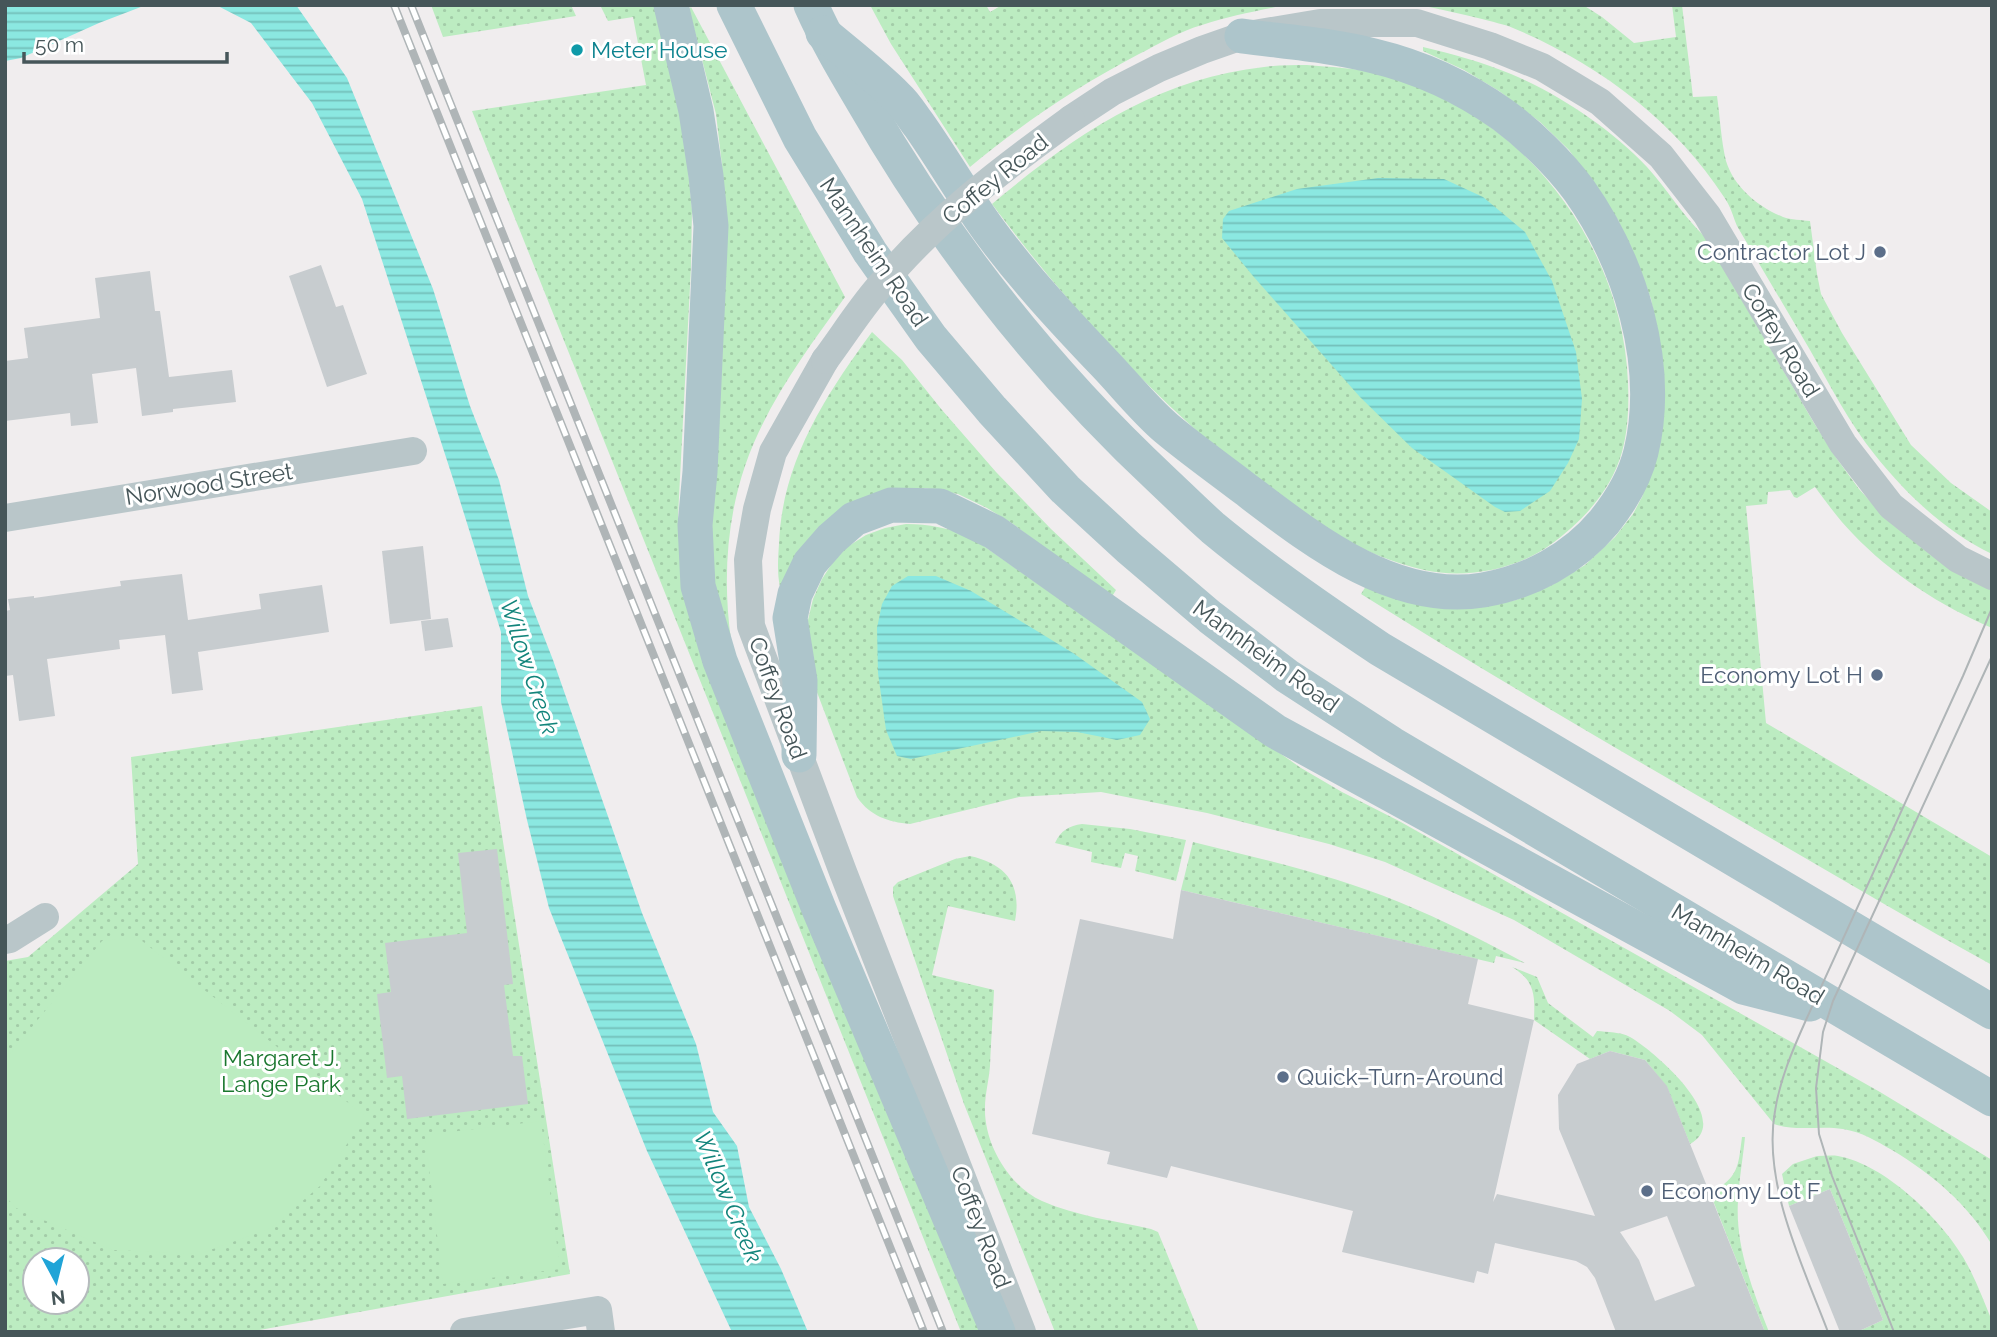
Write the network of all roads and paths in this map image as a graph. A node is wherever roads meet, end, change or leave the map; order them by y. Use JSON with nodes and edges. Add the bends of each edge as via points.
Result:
{"nodes":[{"id":1,"x":671,"y":5,"type":"edge"},
{"id":2,"x":734,"y":5,"type":"edge"},
{"id":3,"x":817,"y":19,"type":"edge"},
{"id":4,"x":1242,"y":36,"type":"junction"},
{"id":5,"x":413,"y":451,"type":"dead end"},
{"id":6,"x":5,"y":518,"type":"edge"},
{"id":7,"x":1992,"y":576,"type":"edge"},
{"id":8,"x":799,"y":755,"type":"junction"},
{"id":9,"x":45,"y":917,"type":"dead end"},
{"id":10,"x":5,"y":940,"type":"edge"},
{"id":11,"x":1992,"y":1012,"type":"edge"},
{"id":12,"x":1849,"y":1014,"type":"junction"},
{"id":13,"x":1992,"y":1099,"type":"edge"},
{"id":14,"x":599,"y":1321,"type":"edge"},
{"id":15,"x":464,"y":1332,"type":"edge"},
{"id":16,"x":998,"y":1332,"type":"edge"},
{"id":17,"x":1022,"y":1332,"type":"edge"}],
"edges":[{"from":1,"to":16,"type":"main road","via":[[696,111],[710,226],[695,525],[698,586],[720,661],[818,909]]},
{"from":2,"to":12,"type":"main road","name":"Mannheim Road","via":[[800,138],[870,252],[931,338],[1065,489],[1129,548],[1287,676],[1361,724]]},
{"from":3,"to":4,"type":"main road","via":[[900,99],[988,229],[1038,291],[1164,426],[1311,539],[1387,579],[1433,591],[1480,591],[1530,578],[1569,556],[1611,514],[1628,486],[1640,456],[1646,420],[1646,377],[1634,304],[1601,224],[1576,187],[1539,147],[1465,91],[1373,55]]},
{"from":3,"to":11,"type":"main road","via":[[897,162],[975,271],[1057,373],[1212,527],[1380,649]]},
{"from":4,"to":7,"type":"street","name":"Coffey Road","via":[[1320,23],[1417,23],[1542,67],[1600,102],[1661,156],[1707,215],[1843,444],[1891,506],[1958,559]]},
{"from":4,"to":8,"type":"street","name":"Coffey Road","bridge":true,"via":[[1112,92],[1003,168],[930,231],[878,287],[825,360],[773,452],[748,560],[751,625]]},
{"from":5,"to":6,"type":"street","name":"Norwood Street"},
{"from":8,"to":12,"type":"main road","via":[[800,681],[790,618],[810,563],[854,519],[891,505],[940,506],[994,532],[1275,731],[1743,987]]},
{"from":8,"to":17,"type":"street","name":"Coffey Road"},
{"from":9,"to":10,"type":"street"},
{"from":12,"to":13,"type":"main road","name":"Mannheim Road"},
{"from":14,"to":15,"type":"street"}]}
